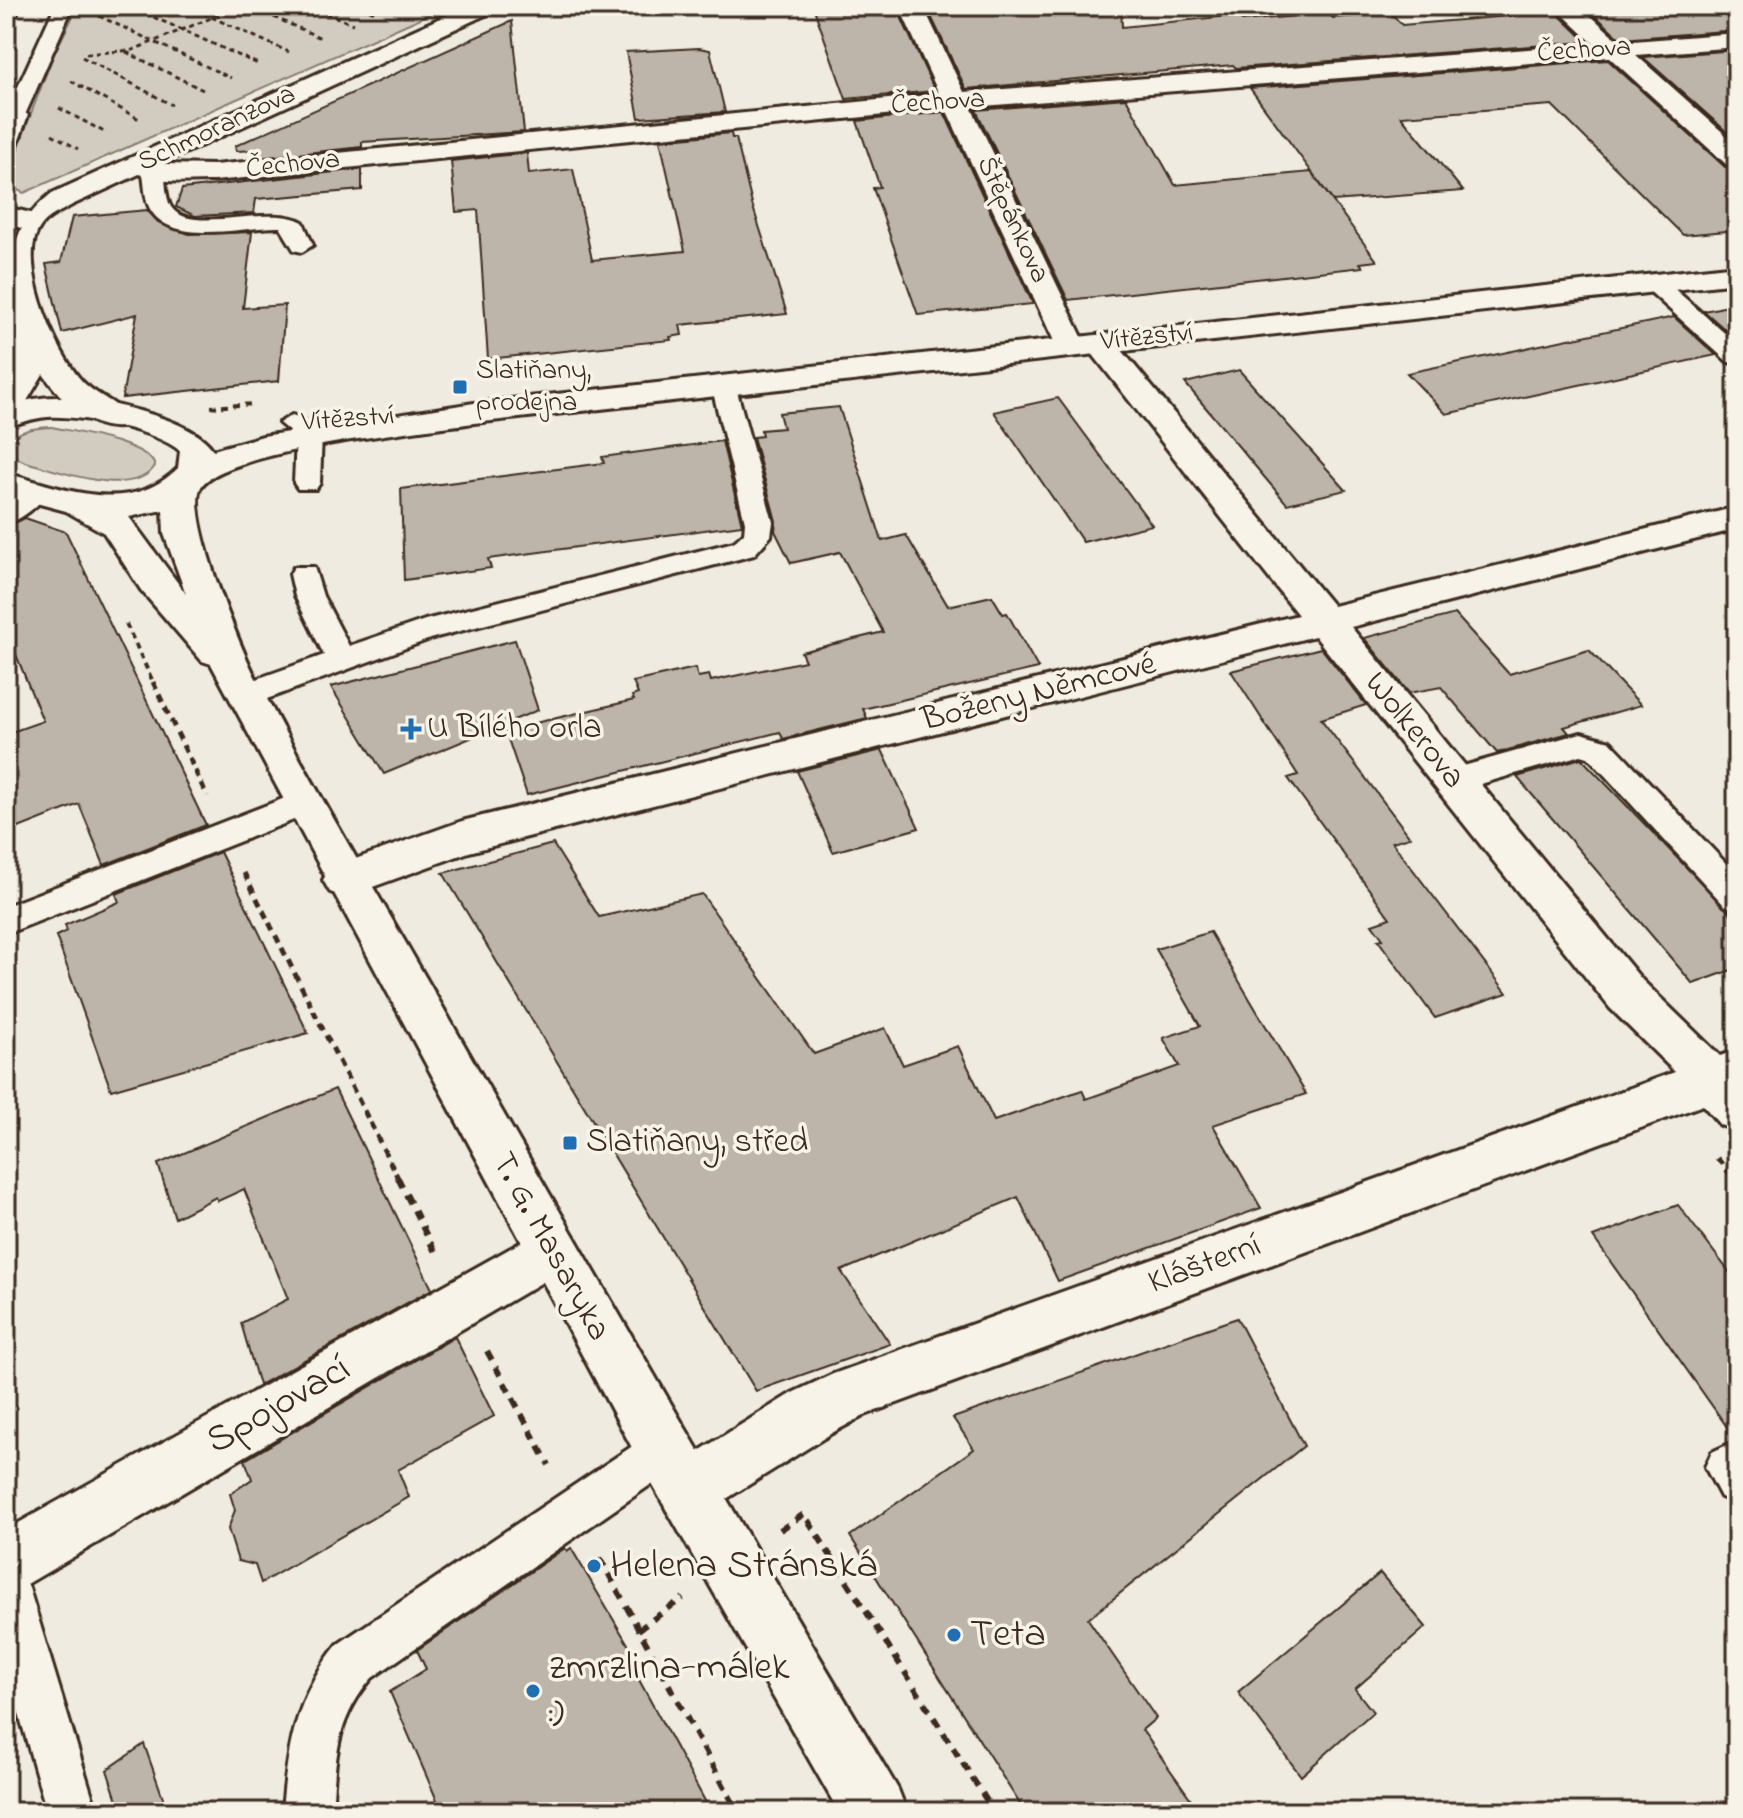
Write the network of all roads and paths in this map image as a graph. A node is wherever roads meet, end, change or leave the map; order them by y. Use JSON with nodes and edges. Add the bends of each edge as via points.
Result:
{"nodes":[{"id":1,"x":12,"y":6,"type":"edge"},
{"id":2,"x":64,"y":6,"type":"edge"},
{"id":3,"x":99,"y":6,"type":"edge"},
{"id":4,"x":129,"y":6,"type":"edge"},
{"id":5,"x":187,"y":6,"type":"edge"},
{"id":6,"x":240,"y":6,"type":"edge"},
{"id":7,"x":249,"y":6,"type":"edge"},
{"id":8,"x":309,"y":6,"type":"edge"},
{"id":9,"x":486,"y":6,"type":"edge"},
{"id":10,"x":911,"y":6,"type":"edge"},
{"id":11,"x":1566,"y":6,"type":"edge"},
{"id":12,"x":6,"y":17,"type":"edge"},
{"id":13,"x":212,"y":17,"type":"junction"},
{"id":14,"x":357,"y":26,"type":"dead end"},
{"id":15,"x":182,"y":30,"type":"junction"},
{"id":16,"x":325,"y":39,"type":"dead end"},
{"id":17,"x":1737,"y":40,"type":"edge"},
{"id":18,"x":154,"y":42,"type":"junction"},
{"id":19,"x":1614,"y":49,"type":"junction"},
{"id":20,"x":124,"y":51,"type":"junction"},
{"id":21,"x":292,"y":53,"type":"dead end"},
{"id":22,"x":262,"y":66,"type":"dead end"},
{"id":23,"x":68,"y":79,"type":"dead end"},
{"id":24,"x":233,"y":79,"type":"dead end"},
{"id":25,"x":205,"y":91,"type":"dead end"},
{"id":26,"x":956,"y":101,"type":"junction"},
{"id":27,"x":184,"y":112,"type":"dead end"},
{"id":28,"x":15,"y":115,"type":"joint"},
{"id":29,"x":52,"y":119,"type":"dead end"},
{"id":30,"x":150,"y":126,"type":"dead end"},
{"id":31,"x":47,"y":131,"type":"dead end"},
{"id":32,"x":118,"y":140,"type":"dead end"},
{"id":33,"x":6,"y":145,"type":"edge"},
{"id":34,"x":86,"y":153,"type":"dead end"},
{"id":35,"x":1737,"y":159,"type":"edge"},
{"id":36,"x":148,"y":167,"type":"junction"},
{"id":37,"x":13,"y":218,"type":"edge"},
{"id":38,"x":302,"y":245,"type":"dead end"},
{"id":39,"x":1737,"y":274,"type":"edge"},
{"id":40,"x":1654,"y":283,"type":"junction"},
{"id":41,"x":27,"y":303,"type":"junction"},
{"id":42,"x":1086,"y":345,"type":"junction"},
{"id":43,"x":1737,"y":357,"type":"edge"},
{"id":44,"x":723,"y":384,"type":"junction"},
{"id":45,"x":259,"y":404,"type":"dead end"},
{"id":46,"x":6,"y":409,"type":"edge"},
{"id":47,"x":197,"y":409,"type":"dead end"},
{"id":48,"x":6,"y":417,"type":"edge"},
{"id":49,"x":126,"y":422,"type":"junction"},
{"id":50,"x":300,"y":430,"type":"junction"},
{"id":51,"x":188,"y":478,"type":"junction"},
{"id":52,"x":307,"y":483,"type":"dead end"},
{"id":53,"x":35,"y":491,"type":"edge"},
{"id":54,"x":6,"y":515,"type":"edge"},
{"id":55,"x":1737,"y":518,"type":"edge"},
{"id":56,"x":304,"y":574,"type":"dead end"},
{"id":57,"x":1325,"y":622,"type":"junction"},
{"id":58,"x":125,"y":623,"type":"dead end"},
{"id":59,"x":341,"y":660,"type":"junction"},
{"id":60,"x":240,"y":685,"type":"junction"},
{"id":61,"x":1453,"y":780,"type":"junction"},
{"id":62,"x":303,"y":803,"type":"junction"},
{"id":63,"x":225,"y":835,"type":"junction"},
{"id":64,"x":345,"y":880,"type":"junction"},
{"id":65,"x":1737,"y":897,"type":"edge"},
{"id":66,"x":6,"y":920,"type":"edge"},
{"id":67,"x":1728,"y":1087,"type":"edge"},
{"id":68,"x":552,"y":1249,"type":"junction"},
{"id":69,"x":460,"y":1302,"type":"junction"},
{"id":70,"x":676,"y":1470,"type":"junction"},
{"id":71,"x":574,"y":1511,"type":"junction"},
{"id":72,"x":804,"y":1514,"type":"dead end"},
{"id":73,"x":6,"y":1563,"type":"edge"},
{"id":74,"x":6,"y":1588,"type":"edge"},
{"id":75,"x":72,"y":1812,"type":"edge"},
{"id":76,"x":307,"y":1812,"type":"edge"},
{"id":77,"x":738,"y":1812,"type":"edge"},
{"id":78,"x":875,"y":1812,"type":"edge"},
{"id":79,"x":994,"y":1812,"type":"edge"}],
"edges":[{"from":1,"to":12,"type":"lane"},
{"from":2,"to":28,"type":"lane"},
{"from":3,"to":18,"type":"path","via":[[95,14]]},
{"from":4,"to":15,"type":"path"},
{"from":5,"to":13,"type":"path"},
{"from":6,"to":13,"type":"path"},
{"from":7,"to":16,"type":"path"},
{"from":8,"to":14,"type":"path"},
{"from":9,"to":36,"type":"street","name":"Schmoranzova"},
{"from":10,"to":26,"type":"street","name":"Štěpánkova"},
{"from":11,"to":19,"type":"street"},
{"from":13,"to":15,"type":"path"},
{"from":13,"to":21,"type":"path"},
{"from":15,"to":18,"type":"path"},
{"from":15,"to":22,"type":"path"},
{"from":17,"to":19,"type":"street","name":"Čechova"},
{"from":18,"to":20,"type":"path"},
{"from":18,"to":24,"type":"path"},
{"from":19,"to":26,"type":"street","name":"Čechova"},
{"from":19,"to":35,"type":"street"},
{"from":20,"to":25,"type":"path"},
{"from":20,"to":27,"type":"path","via":[[77,55]]},
{"from":23,"to":30,"type":"path"},
{"from":26,"to":36,"type":"street","name":"Čechova","via":[[214,173]]},
{"from":26,"to":42,"type":"street","name":"Štěpánkova"},
{"from":28,"to":33,"type":"street"},
{"from":29,"to":32,"type":"path","via":[[57,107]]},
{"from":31,"to":34,"type":"path"},
{"from":36,"to":37,"type":"street","name":"Schmoranzova"},
{"from":36,"to":38,"type":"lane","via":[[160,207],[174,221],[285,221],[295,227]]},
{"from":37,"to":41,"type":"street","name":"Schmoranzova","via":[[21,237],[18,258]]},
{"from":39,"to":40,"type":"street","name":"Vítězství"},
{"from":40,"to":42,"type":"street","name":"Vítězství"},
{"from":40,"to":43,"type":"lane"},
{"from":41,"to":46,"type":"street","name":"Schmoranzova","via":[[29,365]]},
{"from":41,"to":49,"type":"street","name":"Schmoranzova","via":[[63,379],[88,406]]},
{"from":42,"to":44,"type":"street","name":"Vítězství"},
{"from":42,"to":57,"type":"street","name":"Wolkerova"},
{"from":44,"to":50,"type":"street","name":"Vítězství"},
{"from":44,"to":59,"type":"lane","via":[[759,522],[757,536],[744,549],[425,630]]},
{"from":45,"to":47,"type":"path"},
{"from":48,"to":49,"type":"street","name":"T. G. Masaryka","via":[[58,407]]},
{"from":49,"to":50,"type":"street","name":"Vítězství"},
{"from":49,"to":51,"type":"street","name":"T. G. Masaryka","via":[[190,442],[198,458]]},
{"from":50,"to":51,"type":"street","name":"Vítězství","via":[[237,452]]},
{"from":50,"to":52,"type":"lane"},
{"from":51,"to":53,"type":"street","via":[[167,495],[127,507],[105,508]]},
{"from":51,"to":60,"type":"street","name":"T. G. Masaryka","via":[[179,498],[182,534]]},
{"from":53,"to":54,"type":"lane"},
{"from":53,"to":60,"type":"street","name":"T. G. Masaryka","via":[[105,516],[116,525],[154,581]]},
{"from":55,"to":57,"type":"street","name":"Boženy Němcové"},
{"from":56,"to":59,"type":"lane","via":[[309,596]]},
{"from":57,"to":61,"type":"street","name":"Wolkerova"},
{"from":57,"to":64,"type":"street","name":"Boženy Němcové","via":[[462,837]]},
{"from":58,"to":63,"type":"path"},
{"from":59,"to":60,"type":"lane"},
{"from":60,"to":62,"type":"street","name":"T. G. Masaryka"},
{"from":61,"to":65,"type":"lane","via":[[1568,746],[1591,746]]},
{"from":61,"to":67,"type":"street","name":"Wolkerova","via":[[1626,994]]},
{"from":62,"to":63,"type":"lane"},
{"from":62,"to":64,"type":"street","name":"T. G. Masaryka"},
{"from":63,"to":66,"type":"lane"},
{"from":63,"to":69,"type":"path"},
{"from":64,"to":68,"type":"street","name":"T. G. Masaryka"},
{"from":67,"to":70,"type":"street","name":"Klášterní","via":[[852,1393]]},
{"from":68,"to":69,"type":"street","name":"Spojovací"},
{"from":68,"to":70,"type":"street","name":"T. G. Masaryka"},
{"from":69,"to":71,"type":"path"},
{"from":69,"to":73,"type":"street","name":"Spojovací"},
{"from":70,"to":71,"type":"lane"},
{"from":70,"to":78,"type":"street","name":"T. G. Masaryka"},
{"from":71,"to":76,"type":"lane","via":[[391,1635],[339,1677],[314,1734]]},
{"from":71,"to":77,"type":"path"},
{"from":72,"to":79,"type":"path"},
{"from":74,"to":75,"type":"lane"}]}
